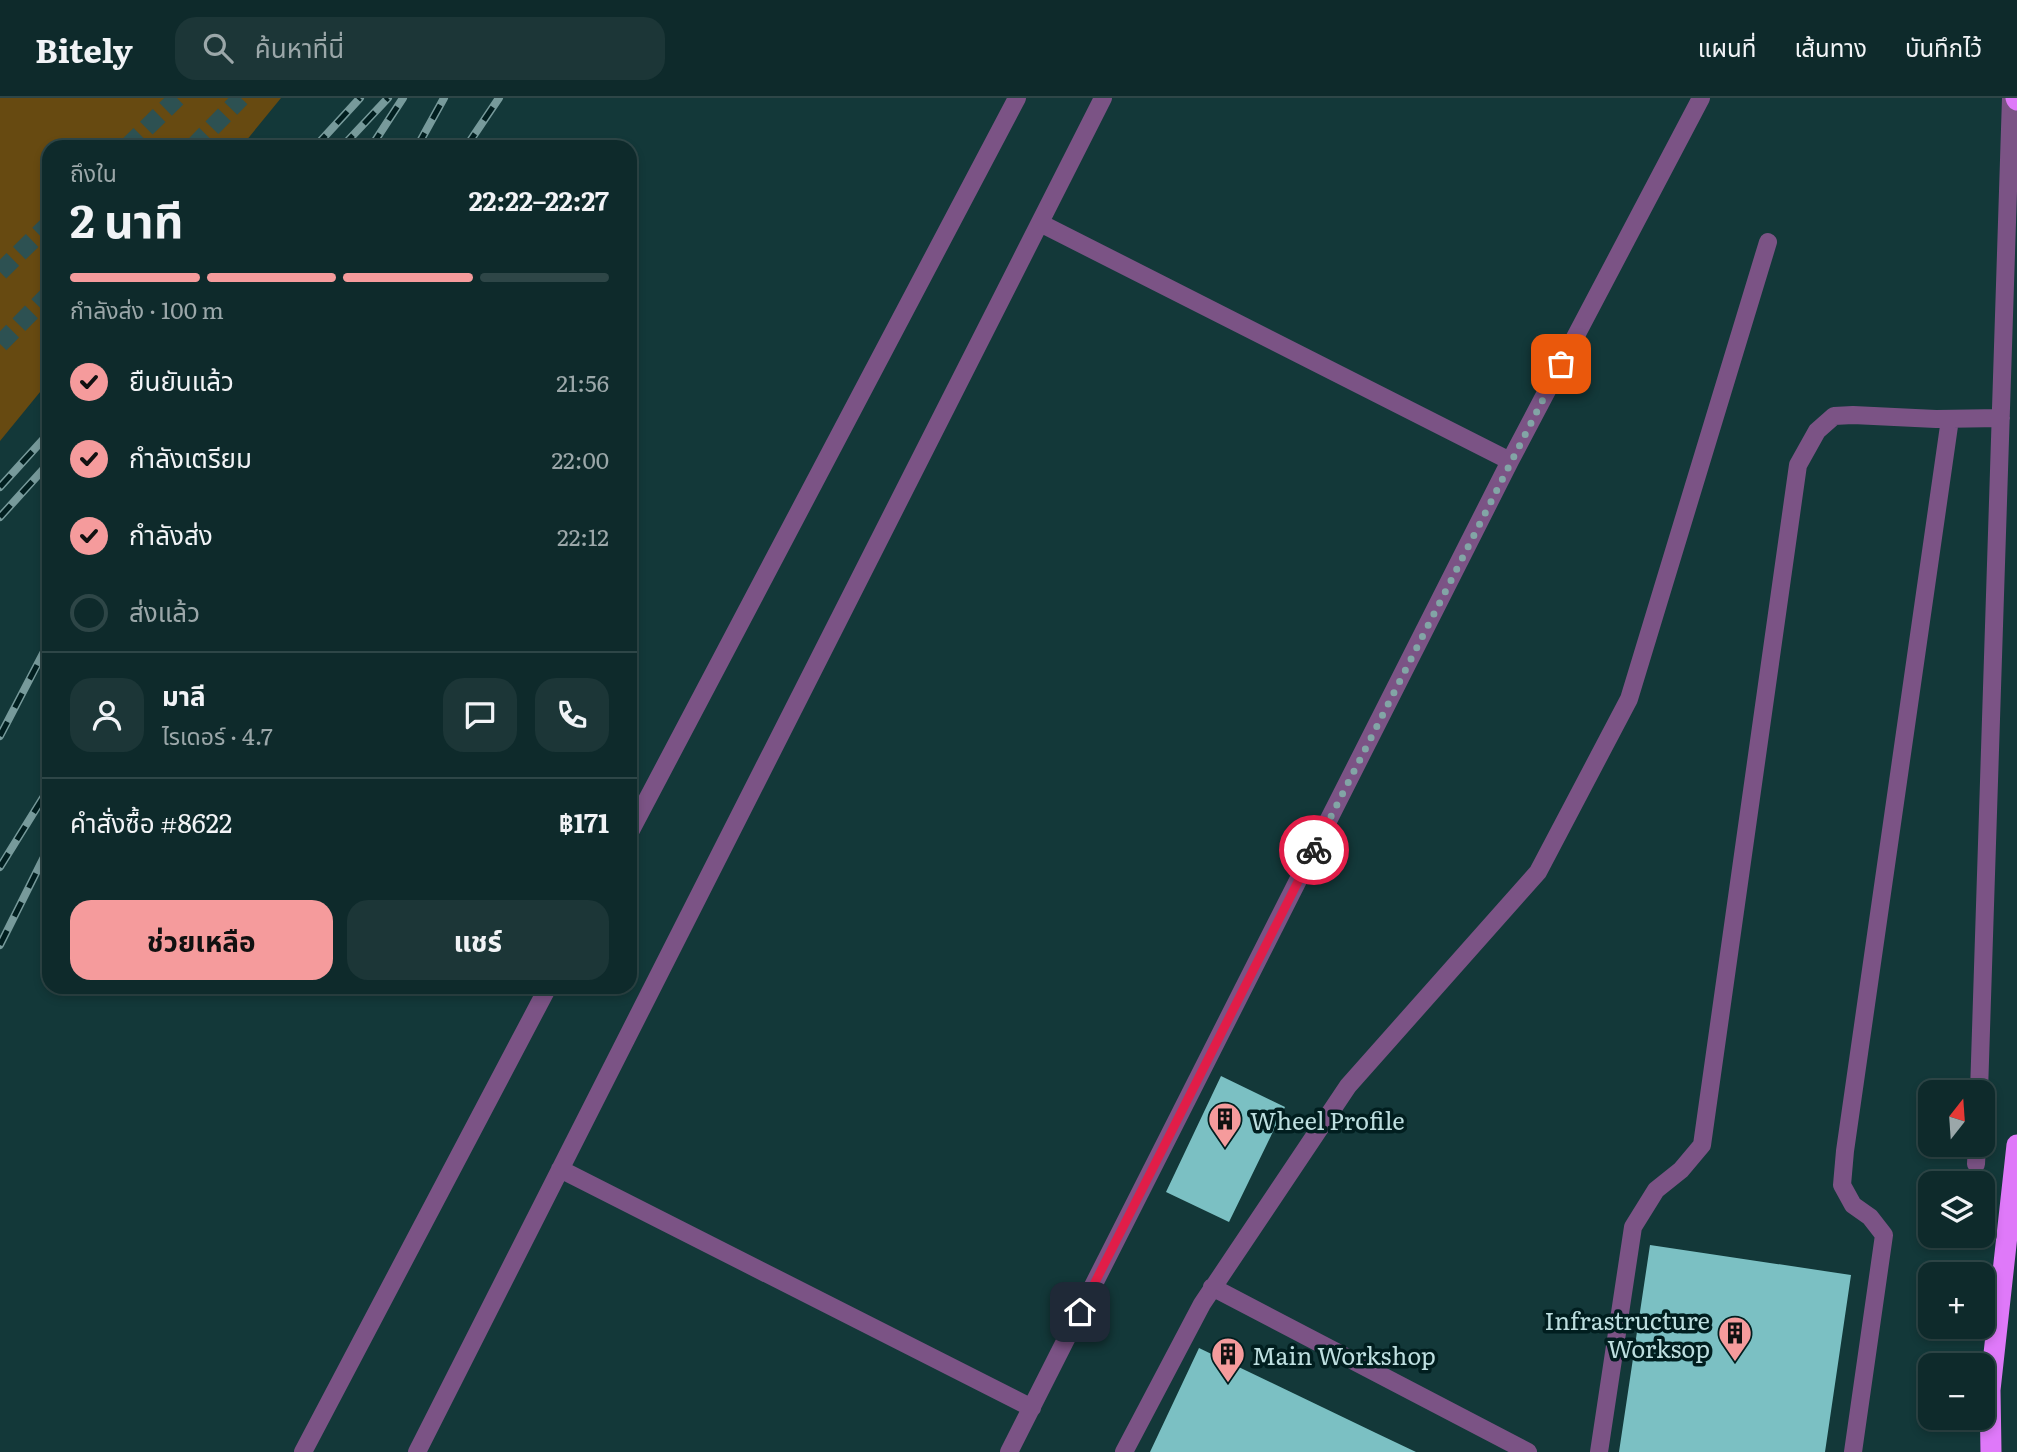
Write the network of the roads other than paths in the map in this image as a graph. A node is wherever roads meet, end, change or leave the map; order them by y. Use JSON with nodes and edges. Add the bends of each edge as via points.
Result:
{"nodes":[{"id":1,"x":1017,"y":98,"type":"edge"},
{"id":2,"x":1103,"y":98,"type":"edge"},
{"id":3,"x":1701,"y":98,"type":"edge"},
{"id":4,"x":2015,"y":99,"type":"edge"},
{"id":5,"x":1040,"y":223,"type":"junction"},
{"id":6,"x":1768,"y":242,"type":"dead end"},
{"id":7,"x":2001,"y":418,"type":"junction"},
{"id":8,"x":1951,"y":419,"type":"junction"},
{"id":9,"x":1510,"y":461,"type":"junction"},
{"id":10,"x":637,"y":819,"type":"edge"},
{"id":11,"x":544,"y":994,"type":"edge"},
{"id":12,"x":1979,"y":1080,"type":"edge"},
{"id":13,"x":2017,"y":1145,"type":"edge"},
{"id":14,"x":1976,"y":1157,"type":"edge"},
{"id":15,"x":1976,"y":1164,"type":"dead end"},
{"id":16,"x":560,"y":1169,"type":"junction"},
{"id":17,"x":1212,"y":1287,"type":"junction"},
{"id":18,"x":1032,"y":1408,"type":"junction"},
{"id":19,"x":1600,"y":1443,"type":"edge"},
{"id":20,"x":303,"y":1452,"type":"edge"},
{"id":21,"x":417,"y":1452,"type":"edge"},
{"id":22,"x":1009,"y":1452,"type":"edge"},
{"id":23,"x":1124,"y":1452,"type":"edge"},
{"id":24,"x":1528,"y":1452,"type":"edge"},
{"id":25,"x":1587,"y":1452,"type":"edge"},
{"id":26,"x":1853,"y":1452,"type":"edge"},
{"id":27,"x":1990,"y":1452,"type":"edge"}],
"edges":[{"from":1,"to":10,"type":"lane"},
{"from":2,"to":5,"type":"lane"},
{"from":3,"to":9,"type":"lane"},
{"from":4,"to":7,"type":"lane"},
{"from":5,"to":9,"type":"lane"},
{"from":5,"to":16,"type":"lane"},
{"from":6,"to":17,"type":"lane","via":[[1629,699],[1538,872],[1348,1086]]},
{"from":7,"to":8,"type":"lane"},
{"from":7,"to":12,"type":"lane"},
{"from":8,"to":19,"type":"lane","via":[[1834,416],[1816,431],[1798,465],[1702,1145],[1656,1190],[1633,1227]]},
{"from":8,"to":26,"type":"lane","via":[[1845,1151],[1842,1185],[1853,1205],[1884,1235]]},
{"from":9,"to":18,"type":"lane"},
{"from":11,"to":20,"type":"lane"},
{"from":13,"to":27,"type":"highway","via":[[1990,1390]]},
{"from":14,"to":15,"type":"lane"},
{"from":16,"to":18,"type":"lane"},
{"from":16,"to":21,"type":"lane"},
{"from":17,"to":23,"type":"lane"},
{"from":17,"to":24,"type":"lane"},
{"from":18,"to":22,"type":"lane"},
{"from":19,"to":25,"type":"lane"}]}
